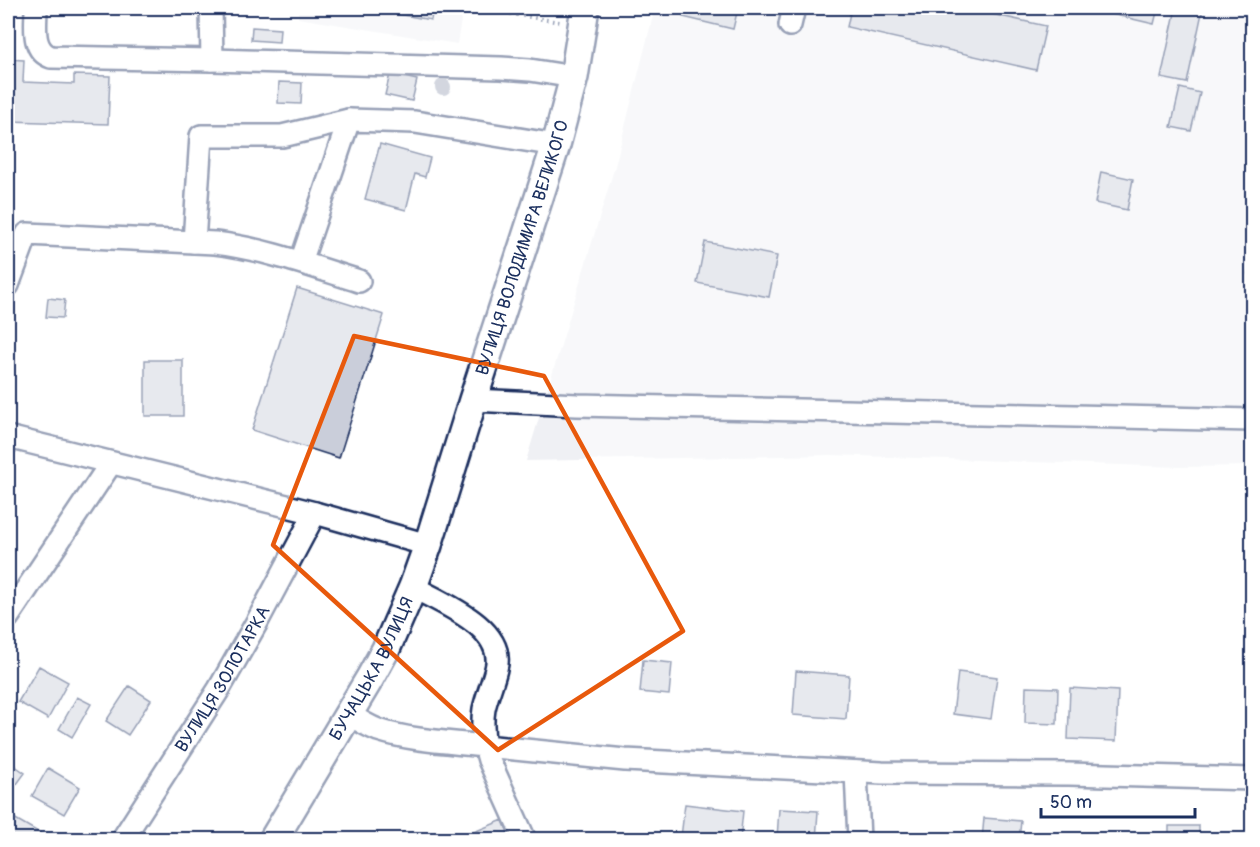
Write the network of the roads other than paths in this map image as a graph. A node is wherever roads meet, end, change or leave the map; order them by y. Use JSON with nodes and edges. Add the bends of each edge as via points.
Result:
{"nodes":[{"id":1,"x":36,"y":8,"type":"edge"},
{"id":2,"x":211,"y":8,"type":"edge"},
{"id":3,"x":584,"y":17,"type":"edge"},
{"id":4,"x":212,"y":60,"type":"junction"},
{"id":5,"x":574,"y":77,"type":"junction"},
{"id":6,"x":349,"y":120,"type":"junction"},
{"id":7,"x":556,"y":145,"type":"junction"},
{"id":8,"x":194,"y":242,"type":"junction"},
{"id":9,"x":301,"y":262,"type":"junction"},
{"id":10,"x":358,"y":281,"type":"dead end"},
{"id":11,"x":8,"y":285,"type":"edge"},
{"id":12,"x":473,"y":400,"type":"junction"},
{"id":13,"x":1252,"y":420,"type":"edge"},
{"id":14,"x":8,"y":437,"type":"edge"},
{"id":15,"x":111,"y":463,"type":"junction"},
{"id":16,"x":447,"y":485,"type":"joint"},
{"id":17,"x":315,"y":513,"type":"junction"},
{"id":18,"x":428,"y":545,"type":"junction"},
{"id":19,"x":413,"y":587,"type":"junction"},
{"id":20,"x":8,"y":617,"type":"edge"},
{"id":21,"x":349,"y":714,"type":"junction"},
{"id":22,"x":485,"y":746,"type":"junction"},
{"id":23,"x":856,"y":772,"type":"junction"},
{"id":24,"x":1252,"y":779,"type":"edge"},
{"id":25,"x":122,"y":840,"type":"edge"},
{"id":26,"x":273,"y":840,"type":"edge"},
{"id":27,"x":525,"y":840,"type":"edge"},
{"id":28,"x":859,"y":840,"type":"edge"}],
"edges":[{"from":1,"to":4,"type":"street","via":[[37,44],[45,55]]},
{"from":2,"to":4,"type":"street"},
{"from":3,"to":5,"type":"main road","name":"ВУЛИЦЯ ВОЛОДИМИРА ВЕЛИКОГО"},
{"from":4,"to":5,"type":"street","via":[[501,68]]},
{"from":5,"to":7,"type":"main road","name":"ВУЛИЦЯ ВОЛОДИМИРА ВЕЛИКОГО"},
{"from":6,"to":7,"type":"street","via":[[415,122]]},
{"from":6,"to":8,"type":"street","via":[[282,136],[201,136]]},
{"from":6,"to":9,"type":"street"},
{"from":7,"to":12,"type":"main road","name":"ВУЛИЦЯ ВОЛОДИМИРА ВЕЛИКОГО"},
{"from":8,"to":9,"type":"street","via":[[233,245]]},
{"from":8,"to":11,"type":"street","via":[[27,234]]},
{"from":9,"to":10,"type":"street"},
{"from":12,"to":13,"type":"street"},
{"from":12,"to":16,"type":"main road","name":"ВУЛИЦЯ ВОЛОДИМИРА ВЕЛИКОГО"},
{"from":14,"to":15,"type":"street"},
{"from":15,"to":17,"type":"street"},
{"from":15,"to":20,"type":"street"},
{"from":16,"to":18,"type":"main road","name":"БУЧАЦЬКА ВУЛИЦЯ"},
{"from":17,"to":18,"type":"street"},
{"from":17,"to":25,"type":"street","name":"ВУЛИЦЯ ЗОЛОТАРКА","via":[[219,689]]},
{"from":18,"to":19,"type":"main road","name":"БУЧАЦЬКА ВУЛИЦЯ"},
{"from":19,"to":21,"type":"main road","name":"БУЧАЦЬКА ВУЛИЦЯ","via":[[386,649]]},
{"from":19,"to":22,"type":"street","via":[[474,622],[496,648],[497,667],[484,708]]},
{"from":21,"to":22,"type":"street","via":[[384,732]]},
{"from":21,"to":26,"type":"main road","name":"БУЧАЦЬКА ВУЛИЦЯ"},
{"from":22,"to":23,"type":"street","via":[[646,762]]},
{"from":22,"to":27,"type":"street"},
{"from":23,"to":24,"type":"street"},
{"from":23,"to":28,"type":"street"}]}
